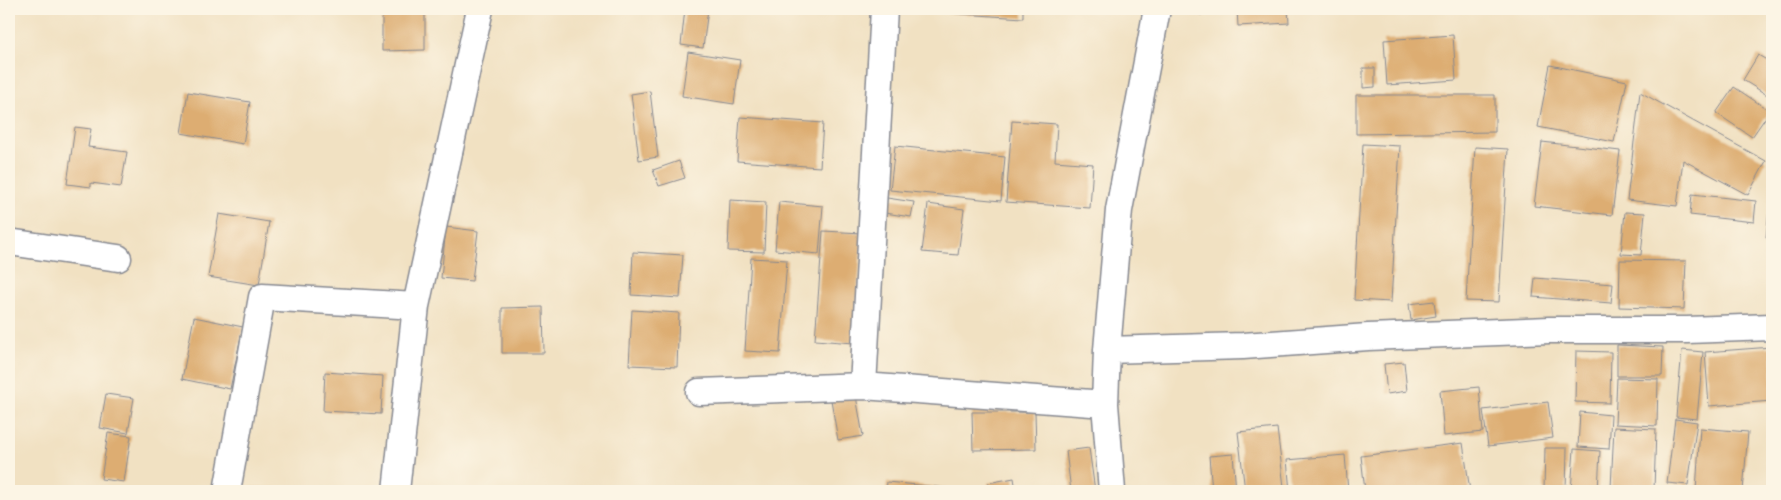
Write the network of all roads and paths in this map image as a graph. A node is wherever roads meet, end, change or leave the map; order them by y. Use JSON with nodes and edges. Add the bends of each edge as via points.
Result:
{"nodes":[{"id":1,"x":480,"y":9,"type":"edge"},
{"id":2,"x":884,"y":9,"type":"edge"},
{"id":3,"x":1157,"y":9,"type":"edge"},
{"id":4,"x":9,"y":242,"type":"edge"},
{"id":5,"x":118,"y":258,"type":"dead end"},
{"id":6,"x":416,"y":306,"type":"junction"},
{"id":7,"x":1772,"y":327,"type":"edge"},
{"id":8,"x":1107,"y":350,"type":"junction"},
{"id":9,"x":863,"y":386,"type":"junction"},
{"id":10,"x":699,"y":392,"type":"dead end"},
{"id":11,"x":1104,"y":404,"type":"junction"},
{"id":12,"x":227,"y":491,"type":"edge"},
{"id":13,"x":396,"y":491,"type":"edge"},
{"id":14,"x":1112,"y":491,"type":"edge"}],
"edges":[{"from":1,"to":6,"type":"street"},
{"from":2,"to":9,"type":"street"},
{"from":3,"to":8,"type":"street","via":[[1119,210]]},
{"from":4,"to":5,"type":"street"},
{"from":6,"to":12,"type":"street","via":[[262,298]]},
{"from":6,"to":13,"type":"street"},
{"from":7,"to":8,"type":"street","via":[[1368,336],[1243,346]]},
{"from":8,"to":11,"type":"street"},
{"from":9,"to":10,"type":"street"},
{"from":9,"to":11,"type":"street"},
{"from":11,"to":14,"type":"street"}]}
